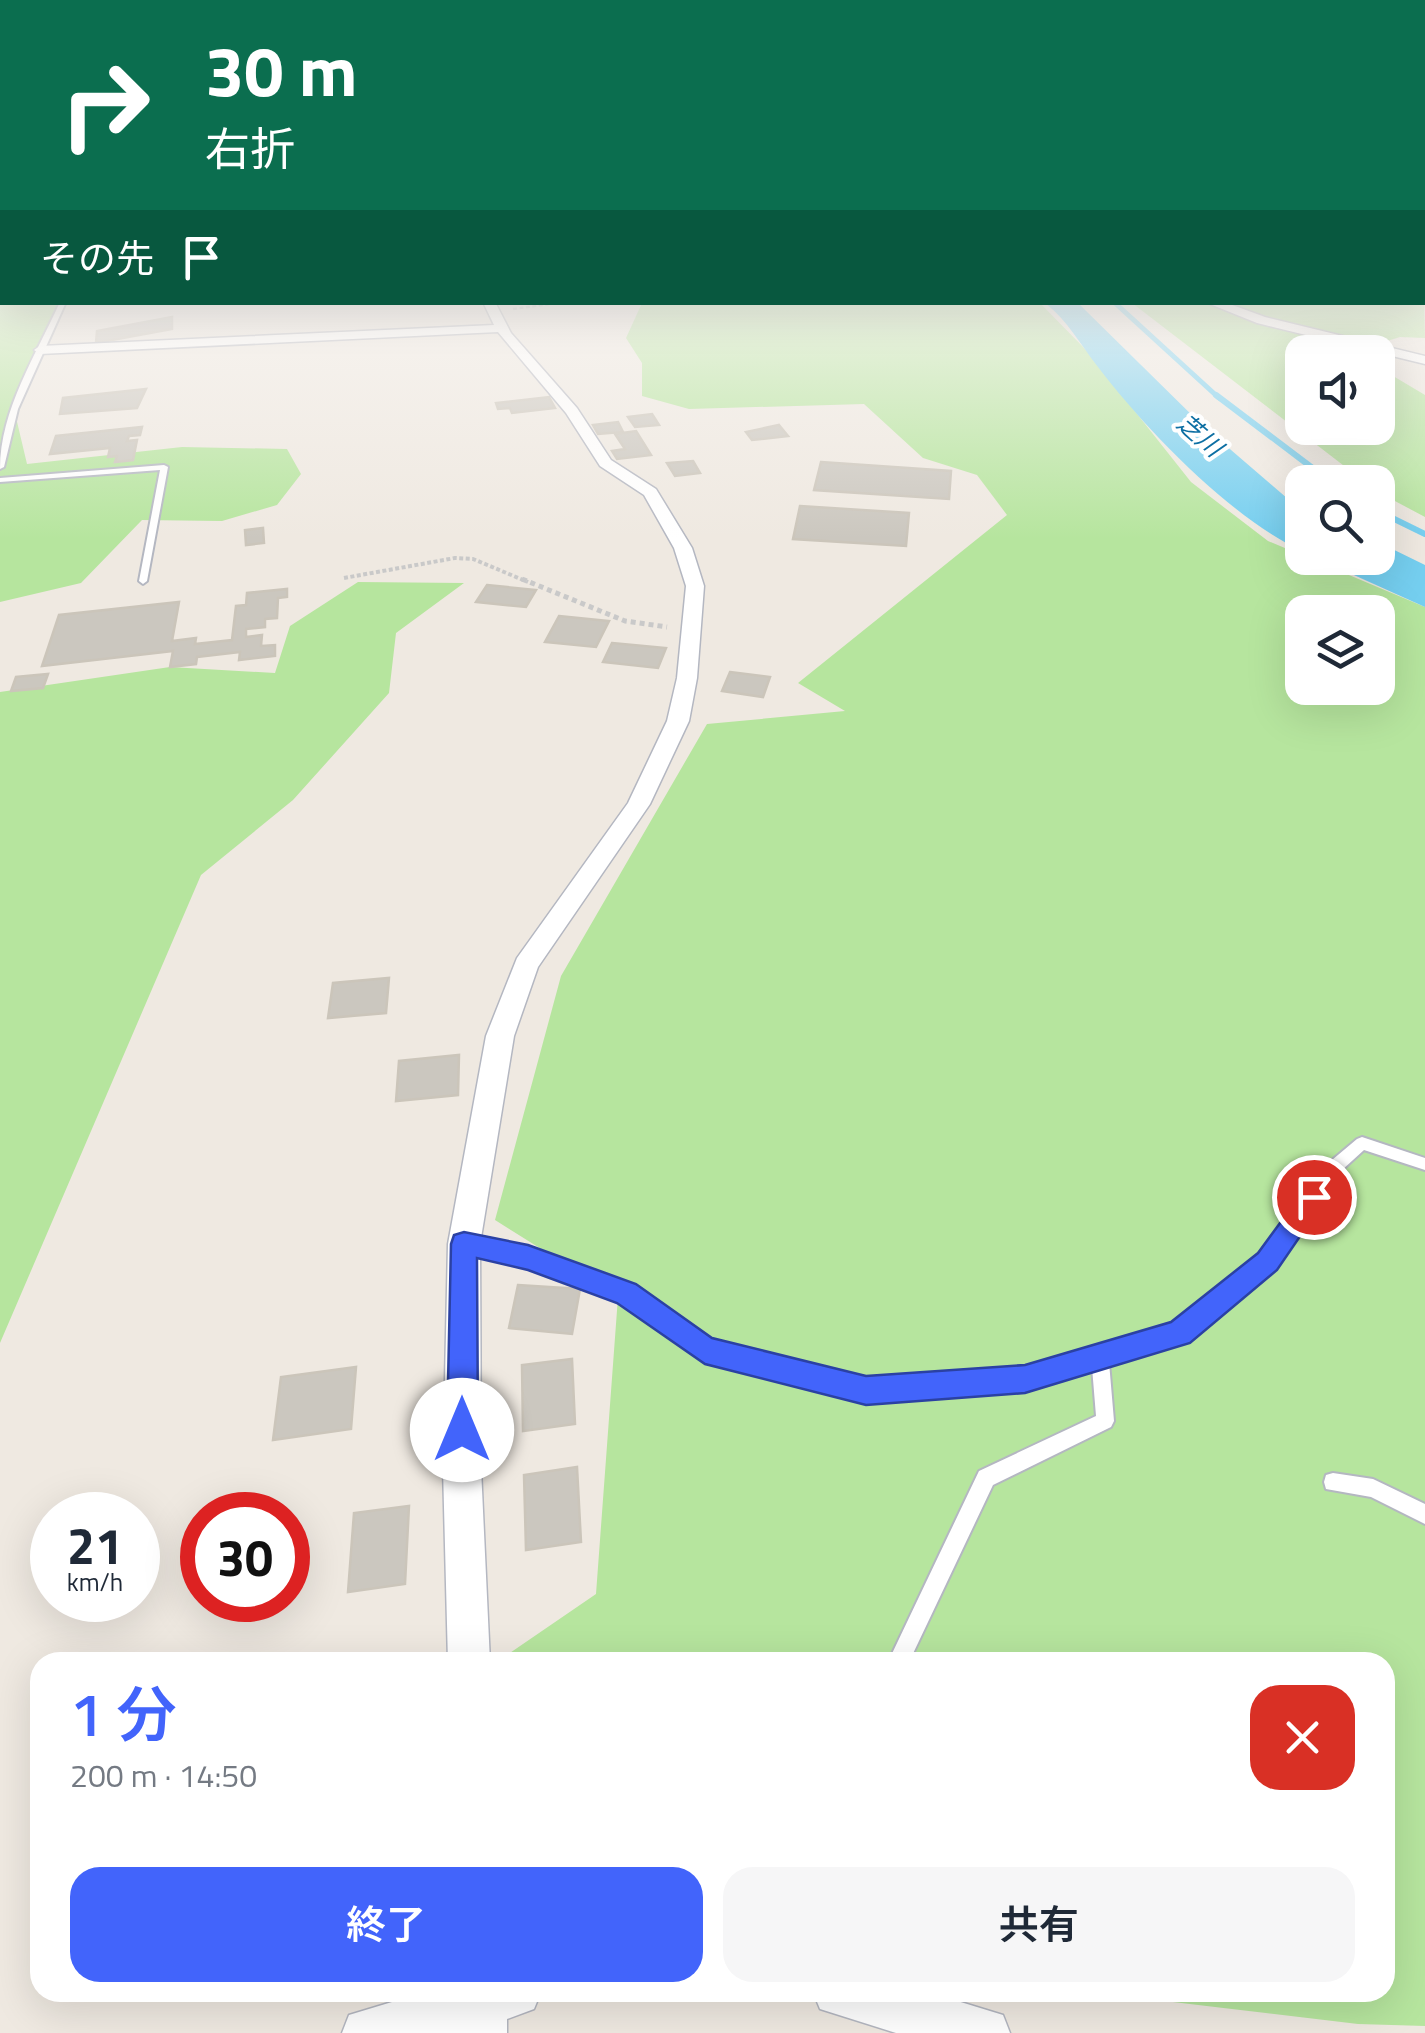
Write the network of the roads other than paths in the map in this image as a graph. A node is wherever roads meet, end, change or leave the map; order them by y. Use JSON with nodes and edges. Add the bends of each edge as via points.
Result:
{"nodes":[{"id":1,"x":54,"y":349,"type":"edge"},
{"id":2,"x":522,"y":349,"type":"edge"},
{"id":3,"x":1379,"y":349,"type":"edge"},
{"id":4,"x":40,"y":350,"type":"joint"},
{"id":5,"x":1425,"y":360,"type":"edge"},
{"id":6,"x":0,"y":468,"type":"edge"},
{"id":7,"x":0,"y":480,"type":"edge"},
{"id":8,"x":143,"y":581,"type":"dead end"},
{"id":9,"x":1425,"y":1164,"type":"edge"},
{"id":10,"x":464,"y":1244,"type":"junction"},
{"id":11,"x":1100,"y":1357,"type":"junction"},
{"id":12,"x":1333,"y":1482,"type":"dead end"},
{"id":13,"x":1425,"y":1514,"type":"edge"},
{"id":14,"x":470,"y":1652,"type":"edge"},
{"id":15,"x":903,"y":1652,"type":"edge"},
{"id":16,"x":874,"y":2002,"type":"edge"},
{"id":17,"x":491,"y":2005,"type":"edge"},
{"id":18,"x":367,"y":2033,"type":"edge"},
{"id":19,"x":985,"y":2033,"type":"edge"}],
"edges":[{"from":1,"to":4,"type":"street"},
{"from":2,"to":10,"type":"street","via":[[605,463],[650,492],[695,586],[693,631],[678,721],[639,804],[526,965],[500,1036]]},
{"from":3,"to":5,"type":"street"},
{"from":4,"to":6,"type":"lane","via":[[14,408]]},
{"from":7,"to":8,"type":"lane","via":[[164,467]]},
{"from":9,"to":11,"type":"lane","via":[[1362,1144],[1337,1165],[1267,1261],[1180,1334]]},
{"from":10,"to":11,"type":"lane","via":[[528,1258],[626,1294],[705,1350],[866,1390],[1025,1379]]},
{"from":10,"to":14,"type":"street","via":[[462,1468]]},
{"from":11,"to":15,"type":"lane","via":[[1106,1421],[986,1478]]},
{"from":12,"to":13,"type":"lane","via":[[1374,1488]]},
{"from":16,"to":19,"type":"street"},
{"from":17,"to":18,"type":"street"}]}
